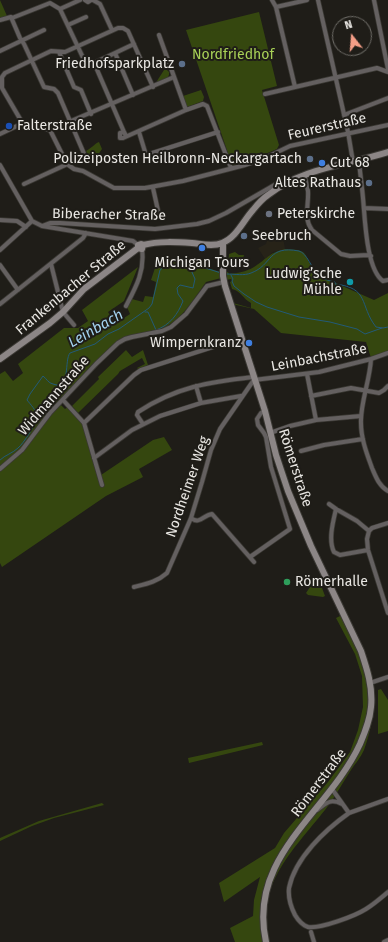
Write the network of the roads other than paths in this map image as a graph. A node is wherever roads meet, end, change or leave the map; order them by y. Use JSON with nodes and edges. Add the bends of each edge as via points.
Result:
{"nodes":[{"id":1,"x":80,"y":0,"type":"edge"},
{"id":2,"x":85,"y":0,"type":"edge"},
{"id":3,"x":92,"y":0,"type":"edge"},
{"id":4,"x":272,"y":0,"type":"edge"},
{"id":5,"x":307,"y":0,"type":"edge"},
{"id":6,"x":318,"y":0,"type":"edge"},
{"id":7,"x":374,"y":0,"type":"edge"},
{"id":8,"x":276,"y":7,"type":"junction"},
{"id":9,"x":60,"y":9,"type":"junction"},
{"id":10,"x":86,"y":17,"type":"dead end"},
{"id":11,"x":12,"y":18,"type":"junction"},
{"id":12,"x":0,"y":20,"type":"edge"},
{"id":13,"x":68,"y":25,"type":"junction"},
{"id":14,"x":44,"y":30,"type":"dead end"},
{"id":15,"x":112,"y":30,"type":"junction"},
{"id":16,"x":159,"y":35,"type":"dead end"},
{"id":17,"x":22,"y":41,"type":"junction"},
{"id":18,"x":134,"y":44,"type":"junction"},
{"id":19,"x":77,"y":46,"type":"junction"},
{"id":20,"x":0,"y":51,"type":"edge"},
{"id":21,"x":59,"y":52,"type":"junction"},
{"id":22,"x":115,"y":53,"type":"junction"},
{"id":23,"x":31,"y":60,"type":"junction"},
{"id":24,"x":95,"y":65,"type":"junction"},
{"id":25,"x":388,"y":69,"type":"edge"},
{"id":26,"x":388,"y":72,"type":"edge"},
{"id":27,"x":1,"y":76,"type":"edge"},
{"id":28,"x":174,"y":77,"type":"junction"},
{"id":29,"x":336,"y":78,"type":"junction"},
{"id":30,"x":153,"y":87,"type":"junction"},
{"id":31,"x":295,"y":87,"type":"junction"},
{"id":32,"x":265,"y":94,"type":"dead end"},
{"id":33,"x":133,"y":95,"type":"junction"},
{"id":34,"x":388,"y":98,"type":"edge"},
{"id":35,"x":113,"y":104,"type":"junction"},
{"id":36,"x":186,"y":110,"type":"junction"},
{"id":37,"x":91,"y":114,"type":"junction"},
{"id":38,"x":344,"y":114,"type":"junction"},
{"id":39,"x":70,"y":122,"type":"junction"},
{"id":40,"x":22,"y":124,"type":"junction"},
{"id":41,"x":388,"y":125,"type":"edge"},
{"id":42,"x":50,"y":130,"type":"junction"},
{"id":43,"x":139,"y":132,"type":"junction"},
{"id":44,"x":218,"y":132,"type":"junction"},
{"id":45,"x":348,"y":132,"type":"junction"},
{"id":46,"x":0,"y":134,"type":"edge"},
{"id":47,"x":388,"y":152,"type":"edge"},
{"id":48,"x":356,"y":161,"type":"junction"},
{"id":49,"x":67,"y":164,"type":"junction"},
{"id":50,"x":0,"y":165,"type":"edge"},
{"id":51,"x":231,"y":168,"type":"junction"},
{"id":52,"x":304,"y":175,"type":"junction"},
{"id":53,"x":24,"y":184,"type":"dead end"},
{"id":54,"x":284,"y":184,"type":"junction"},
{"id":55,"x":153,"y":188,"type":"junction"},
{"id":56,"x":364,"y":208,"type":"junction"},
{"id":57,"x":388,"y":209,"type":"edge"},
{"id":58,"x":159,"y":215,"type":"dead end"},
{"id":59,"x":0,"y":220,"type":"edge"},
{"id":60,"x":32,"y":221,"type":"junction"},
{"id":61,"x":42,"y":226,"type":"junction"},
{"id":62,"x":26,"y":227,"type":"junction"},
{"id":63,"x":86,"y":233,"type":"junction"},
{"id":64,"x":223,"y":243,"type":"junction"},
{"id":65,"x":140,"y":247,"type":"junction"},
{"id":66,"x":0,"y":250,"type":"edge"},
{"id":67,"x":371,"y":256,"type":"junction"},
{"id":68,"x":51,"y":264,"type":"junction"},
{"id":69,"x":1,"y":266,"type":"edge"},
{"id":70,"x":223,"y":276,"type":"junction"},
{"id":71,"x":388,"y":280,"type":"edge"},
{"id":72,"x":18,"y":290,"type":"junction"},
{"id":73,"x":0,"y":304,"type":"edge"},
{"id":74,"x":126,"y":306,"type":"dead end"},
{"id":75,"x":63,"y":312,"type":"junction"},
{"id":76,"x":74,"y":325,"type":"dead end"},
{"id":77,"x":240,"y":338,"type":"junction"},
{"id":78,"x":388,"y":353,"type":"edge"},
{"id":79,"x":0,"y":359,"type":"edge"},
{"id":80,"x":371,"y":359,"type":"junction"},
{"id":81,"x":307,"y":374,"type":"junction"},
{"id":82,"x":254,"y":379,"type":"junction"},
{"id":83,"x":196,"y":386,"type":"junction"},
{"id":84,"x":388,"y":386,"type":"edge"},
{"id":85,"x":366,"y":390,"type":"junction"},
{"id":86,"x":241,"y":396,"type":"junction"},
{"id":87,"x":312,"y":396,"type":"junction"},
{"id":88,"x":63,"y":400,"type":"junction"},
{"id":89,"x":201,"y":403,"type":"junction"},
{"id":90,"x":265,"y":411,"type":"junction"},
{"id":91,"x":361,"y":416,"type":"junction"},
{"id":92,"x":316,"y":420,"type":"junction"},
{"id":93,"x":84,"y":423,"type":"junction"},
{"id":94,"x":143,"y":424,"type":"junction"},
{"id":95,"x":270,"y":433,"type":"junction"},
{"id":96,"x":363,"y":439,"type":"junction"},
{"id":97,"x":301,"y":451,"type":"dead end"},
{"id":98,"x":94,"y":458,"type":"junction"},
{"id":99,"x":0,"y":469,"type":"edge"},
{"id":100,"x":102,"y":485,"type":"dead end"},
{"id":101,"x":388,"y":491,"type":"edge"},
{"id":102,"x":329,"y":504,"type":"dead end"},
{"id":103,"x":336,"y":509,"type":"junction"},
{"id":104,"x":191,"y":518,"type":"junction"},
{"id":105,"x":388,"y":523,"type":"edge"},
{"id":106,"x":369,"y":531,"type":"junction"},
{"id":107,"x":368,"y":550,"type":"junction"},
{"id":108,"x":250,"y":557,"type":"junction"},
{"id":109,"x":254,"y":562,"type":"dead end"},
{"id":110,"x":134,"y":588,"type":"dead end"},
{"id":111,"x":388,"y":613,"type":"edge"},
{"id":112,"x":388,"y":677,"type":"edge"},
{"id":113,"x":370,"y":682,"type":"junction"},
{"id":114,"x":332,"y":789,"type":"junction"},
{"id":115,"x":388,"y":799,"type":"edge"},
{"id":116,"x":344,"y":805,"type":"junction"},
{"id":117,"x":313,"y":812,"type":"junction"},
{"id":118,"x":349,"y":814,"type":"junction"},
{"id":119,"x":388,"y":892,"type":"edge"},
{"id":120,"x":311,"y":932,"type":"dead end"},
{"id":121,"x":388,"y":940,"type":"edge"},
{"id":122,"x":266,"y":942,"type":"edge"},
{"id":123,"x":314,"y":942,"type":"edge"},
{"id":124,"x":384,"y":942,"type":"edge"}],
"edges":[{"from":1,"to":9,"type":"street"},
{"from":2,"to":3,"type":"street"},
{"from":3,"to":15,"type":"street","via":[[100,4]]},
{"from":4,"to":8,"type":"street"},
{"from":5,"to":8,"type":"street"},
{"from":6,"to":29,"type":"street"},
{"from":7,"to":25,"type":"street"},
{"from":8,"to":31,"type":"street"},
{"from":9,"to":11,"type":"street","via":[[50,4]]},
{"from":9,"to":13,"type":"street"},
{"from":10,"to":13,"type":"street"},
{"from":11,"to":12,"type":"street","via":[[11,16]]},
{"from":11,"to":17,"type":"street"},
{"from":13,"to":19,"type":"street"},
{"from":14,"to":17,"type":"street"},
{"from":15,"to":18,"type":"street","via":[[126,29]]},
{"from":15,"to":19,"type":"street"},
{"from":16,"to":28,"type":"street"},
{"from":17,"to":20,"type":"street"},
{"from":17,"to":23,"type":"street"},
{"from":18,"to":22,"type":"street"},
{"from":18,"to":30,"type":"street"},
{"from":19,"to":21,"type":"street"},
{"from":19,"to":24,"type":"street","via":[[86,64],[89,67]]},
{"from":21,"to":23,"type":"street","via":[[51,51]]},
{"from":21,"to":37,"type":"street","via":[[74,87],[81,90]]},
{"from":22,"to":24,"type":"street","via":[[96,62]]},
{"from":22,"to":33,"type":"street"},
{"from":23,"to":27,"type":"street"},
{"from":23,"to":39,"type":"street","via":[[44,87],[54,89],[58,93]]},
{"from":24,"to":35,"type":"street"},
{"from":26,"to":29,"type":"street","via":[[377,68]]},
{"from":27,"to":40,"type":"street","via":[[2,88]]},
{"from":28,"to":30,"type":"street"},
{"from":28,"to":36,"type":"street"},
{"from":29,"to":31,"type":"street"},
{"from":29,"to":38,"type":"street"},
{"from":30,"to":33,"type":"street"},
{"from":31,"to":32,"type":"street"},
{"from":33,"to":35,"type":"street"},
{"from":34,"to":38,"type":"street"},
{"from":35,"to":37,"type":"street"},
{"from":35,"to":43,"type":"street","via":[[124,132],[120,132],[119,136],[122,138]]},
{"from":36,"to":43,"type":"street"},
{"from":36,"to":44,"type":"street","via":[[203,104],[207,106]]},
{"from":37,"to":39,"type":"street"},
{"from":38,"to":45,"type":"street"},
{"from":39,"to":42,"type":"street"},
{"from":39,"to":49,"type":"street","via":[[85,156]]},
{"from":40,"to":42,"type":"street"},
{"from":40,"to":46,"type":"street"},
{"from":41,"to":45,"type":"street","name":"Feurerstraße"},
{"from":42,"to":49,"type":"street"},
{"from":43,"to":44,"type":"street","via":[[146,155]]},
{"from":44,"to":51,"type":"street"},
{"from":45,"to":48,"type":"street"},
{"from":45,"to":51,"type":"street","name":"Feurerstraße","via":[[290,146],[263,159]]},
{"from":47,"to":48,"type":"main road"},
{"from":48,"to":52,"type":"main road"},
{"from":48,"to":56,"type":"street"},
{"from":49,"to":53,"type":"street"},
{"from":49,"to":55,"type":"street","name":"Feurerstraße","via":[[116,189]]},
{"from":50,"to":60,"type":"street"},
{"from":51,"to":55,"type":"street","name":"Feurerstraße"},
{"from":52,"to":54,"type":"main road"},
{"from":52,"to":67,"type":"street","via":[[308,191],[306,215],[312,230],[341,254]]},
{"from":54,"to":61,"type":"street","name":"Biberacher Straße","via":[[278,183],[226,213],[197,224],[155,229],[50,223]]},
{"from":54,"to":64,"type":"main road","via":[[261,202],[232,238]]},
{"from":55,"to":58,"type":"street"},
{"from":56,"to":57,"type":"street"},
{"from":56,"to":67,"type":"street"},
{"from":59,"to":62,"type":"street","via":[[17,221]]},
{"from":60,"to":61,"type":"street"},
{"from":60,"to":62,"type":"street"},
{"from":61,"to":63,"type":"street"},
{"from":62,"to":66,"type":"street"},
{"from":63,"to":65,"type":"street","via":[[133,241]]},
{"from":63,"to":68,"type":"street"},
{"from":64,"to":65,"type":"main road","name":"Frankenbacher Straße","via":[[160,243]]},
{"from":64,"to":70,"type":"main road","name":"Römerstraße"},
{"from":65,"to":74,"type":"street","via":[[142,273]]},
{"from":65,"to":75,"type":"main road","name":"Frankenbacher Straße","via":[[84,289]]},
{"from":67,"to":71,"type":"street","via":[[378,276],[383,281]]},
{"from":68,"to":72,"type":"street"},
{"from":68,"to":75,"type":"street"},
{"from":69,"to":72,"type":"street"},
{"from":70,"to":77,"type":"main road","name":"Römerstraße"},
{"from":70,"to":88,"type":"street","name":"Widmannstraße","via":[[207,286],[186,314],[171,327],[125,339],[118,344]]},
{"from":72,"to":73,"type":"street"},
{"from":75,"to":76,"type":"street"},
{"from":75,"to":79,"type":"main road","name":"Frankenbacher Straße"},
{"from":77,"to":82,"type":"main road","name":"Römerstraße"},
{"from":77,"to":93,"type":"street","via":[[141,370]]},
{"from":78,"to":80,"type":"street","name":"Leinbachstraße"},
{"from":80,"to":81,"type":"street","name":"Leinbachstraße"},
{"from":80,"to":85,"type":"street"},
{"from":81,"to":82,"type":"street","name":"Leinbachstraße"},
{"from":81,"to":87,"type":"street"},
{"from":82,"to":83,"type":"street","name":"Leinbachstraße"},
{"from":82,"to":86,"type":"street","name":"Nordheimer Weg"},
{"from":82,"to":90,"type":"main road","name":"Römerstraße"},
{"from":83,"to":89,"type":"street"},
{"from":83,"to":94,"type":"street","name":"Leinbachstraße","via":[[162,397],[138,412],[137,415]]},
{"from":84,"to":85,"type":"street","via":[[379,392]]},
{"from":85,"to":87,"type":"street","via":[[352,388]]},
{"from":85,"to":91,"type":"street"},
{"from":86,"to":89,"type":"street"},
{"from":86,"to":104,"type":"street","name":"Nordheimer Weg","via":[[220,429],[211,450]]},
{"from":87,"to":92,"type":"street"},
{"from":88,"to":93,"type":"street"},
{"from":88,"to":99,"type":"street","name":"Widmannstraße","via":[[22,450]]},
{"from":89,"to":94,"type":"street"},
{"from":90,"to":95,"type":"main road","name":"Römerstraße"},
{"from":90,"to":108,"type":"street","name":"Römerstraße","via":[[257,419],[258,425],[264,433],[271,467],[290,529]]},
{"from":91,"to":92,"type":"street"},
{"from":91,"to":96,"type":"street"},
{"from":92,"to":95,"type":"street"},
{"from":93,"to":98,"type":"street"},
{"from":94,"to":98,"type":"street"},
{"from":95,"to":113,"type":"main road","name":"Römerstraße","via":[[288,491],[314,553],[361,651]]},
{"from":96,"to":97,"type":"street","via":[[324,444]]},
{"from":96,"to":101,"type":"street","via":[[378,480]]},
{"from":98,"to":100,"type":"street"},
{"from":102,"to":103,"type":"street"},
{"from":103,"to":106,"type":"street"},
{"from":103,"to":107,"type":"street","via":[[331,541],[334,552],[340,555]]},
{"from":104,"to":108,"type":"street","via":[[199,521],[212,514]]},
{"from":104,"to":110,"type":"street","name":"Nordheimer Weg","via":[[167,573],[162,578]]},
{"from":105,"to":106,"type":"street"},
{"from":106,"to":107,"type":"street"},
{"from":107,"to":111,"type":"street"},
{"from":108,"to":109,"type":"street"},
{"from":112,"to":113,"type":"street"},
{"from":113,"to":114,"type":"main road","name":"Römerstraße","via":[[371,706],[365,735],[354,757]]},
{"from":114,"to":116,"type":"street"},
{"from":114,"to":117,"type":"main road","name":"Römerstraße"},
{"from":115,"to":118,"type":"street"},
{"from":116,"to":117,"type":"street","via":[[330,801]]},
{"from":116,"to":118,"type":"street"},
{"from":117,"to":122,"type":"main road","name":"Römerstraße","via":[[298,829],[271,876],[263,911]]},
{"from":118,"to":119,"type":"street","via":[[331,826],[298,866],[288,894],[292,909],[304,925],[323,926],[355,916]]},
{"from":120,"to":123,"type":"street"},
{"from":121,"to":124,"type":"street"}]}
